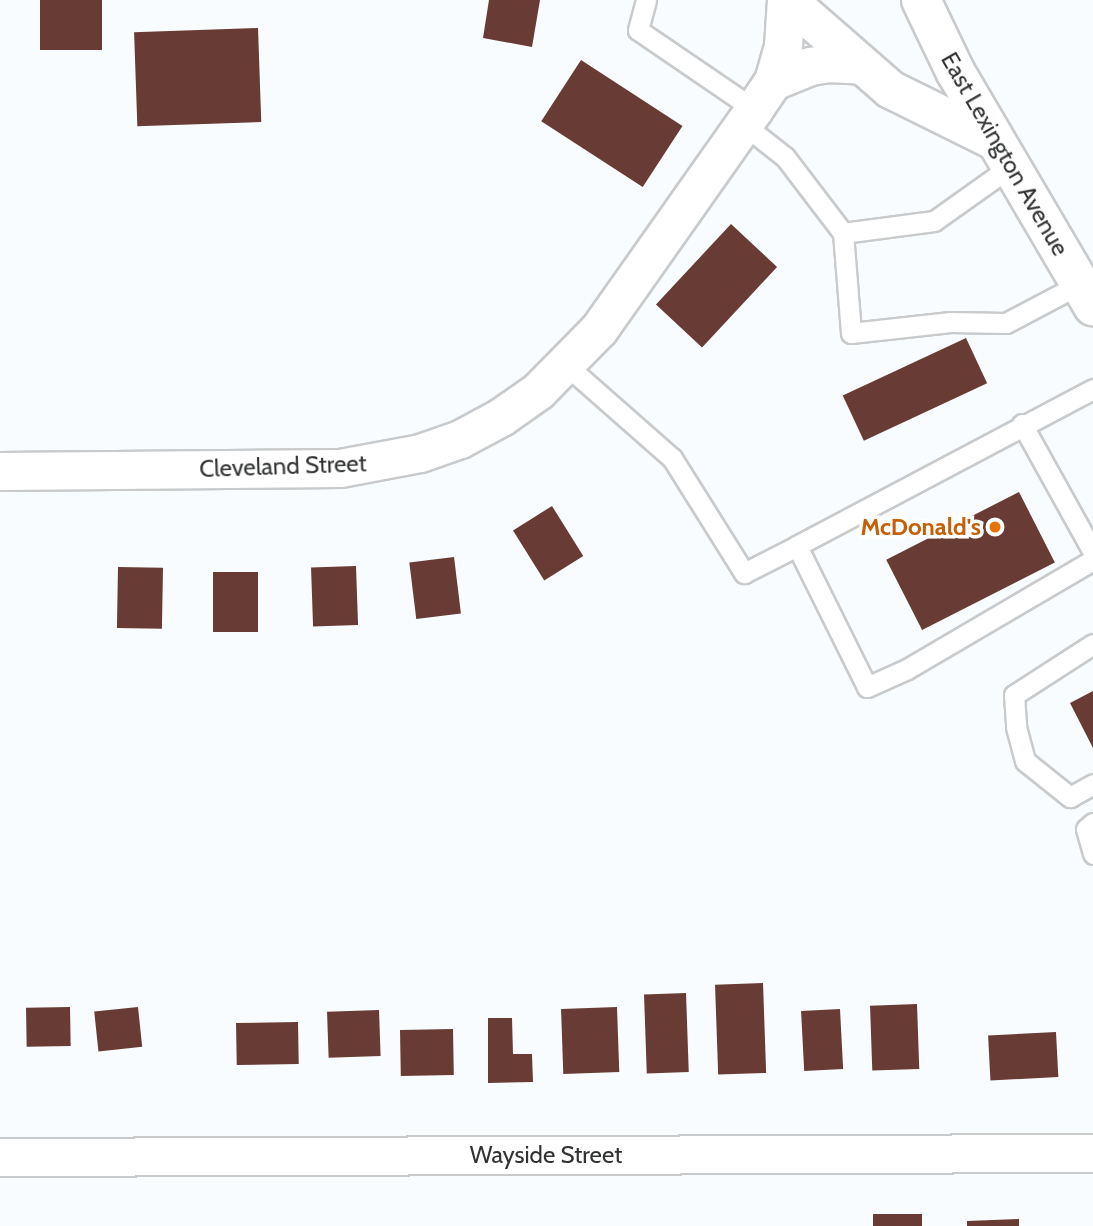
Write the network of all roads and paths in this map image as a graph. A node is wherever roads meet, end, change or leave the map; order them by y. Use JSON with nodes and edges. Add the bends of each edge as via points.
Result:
{"nodes":[{"id":1,"x":646,"y":0,"type":"edge"},
{"id":2,"x":787,"y":0,"type":"edge"},
{"id":3,"x":921,"y":0,"type":"edge"},
{"id":4,"x":862,"y":65,"type":"junction"},
{"id":5,"x":757,"y":105,"type":"junction"},
{"id":6,"x":1003,"y":154,"type":"junction"},
{"id":7,"x":843,"y":233,"type":"junction"},
{"id":8,"x":1089,"y":298,"type":"edge"},
{"id":9,"x":565,"y":365,"type":"junction"},
{"id":10,"x":1093,"y":389,"type":"edge"},
{"id":11,"x":1022,"y":424,"type":"junction"},
{"id":12,"x":0,"y":471,"type":"edge"},
{"id":13,"x":797,"y":546,"type":"junction"},
{"id":14,"x":1093,"y":552,"type":"edge"},
{"id":15,"x":1093,"y":559,"type":"edge"},
{"id":16,"x":1093,"y":644,"type":"edge"},
{"id":17,"x":1093,"y":784,"type":"edge"},
{"id":18,"x":1093,"y":823,"type":"edge"},
{"id":19,"x":1093,"y":854,"type":"edge"},
{"id":20,"x":1093,"y":1153,"type":"edge"},
{"id":21,"x":0,"y":1157,"type":"edge"}],
"edges":[{"from":1,"to":5,"type":"lane","via":[[638,30]]},
{"from":2,"to":4,"type":"street"},
{"from":2,"to":5,"type":"street","name":"Cleveland Street","via":[[783,47]]},
{"from":3,"to":6,"type":"main road","name":"East Lexington Avenue"},
{"from":4,"to":5,"type":"street","via":[[819,65]]},
{"from":4,"to":6,"type":"street","via":[[890,89]]},
{"from":5,"to":7,"type":"lane","via":[[785,157]]},
{"from":5,"to":9,"type":"street","name":"Cleveland Street","via":[[605,320]]},
{"from":6,"to":7,"type":"lane","via":[[934,221]]},
{"from":6,"to":8,"type":"main road","name":"East Lexington Avenue"},
{"from":7,"to":8,"type":"lane","via":[[851,334],[950,322],[1006,323]]},
{"from":9,"to":12,"type":"street","name":"Cleveland Street","via":[[538,391],[460,439],[381,462],[340,468]]},
{"from":9,"to":13,"type":"lane","via":[[672,458],[744,573]]},
{"from":10,"to":11,"type":"lane"},
{"from":11,"to":13,"type":"lane"},
{"from":11,"to":14,"type":"lane"},
{"from":13,"to":15,"type":"lane","via":[[867,687],[907,669]]},
{"from":16,"to":17,"type":"lane","via":[[1014,695],[1025,761],[1070,797]]},
{"from":18,"to":19,"type":"lane","via":[[1086,829]]},
{"from":20,"to":21,"type":"street","name":"Wayside Street"}]}
